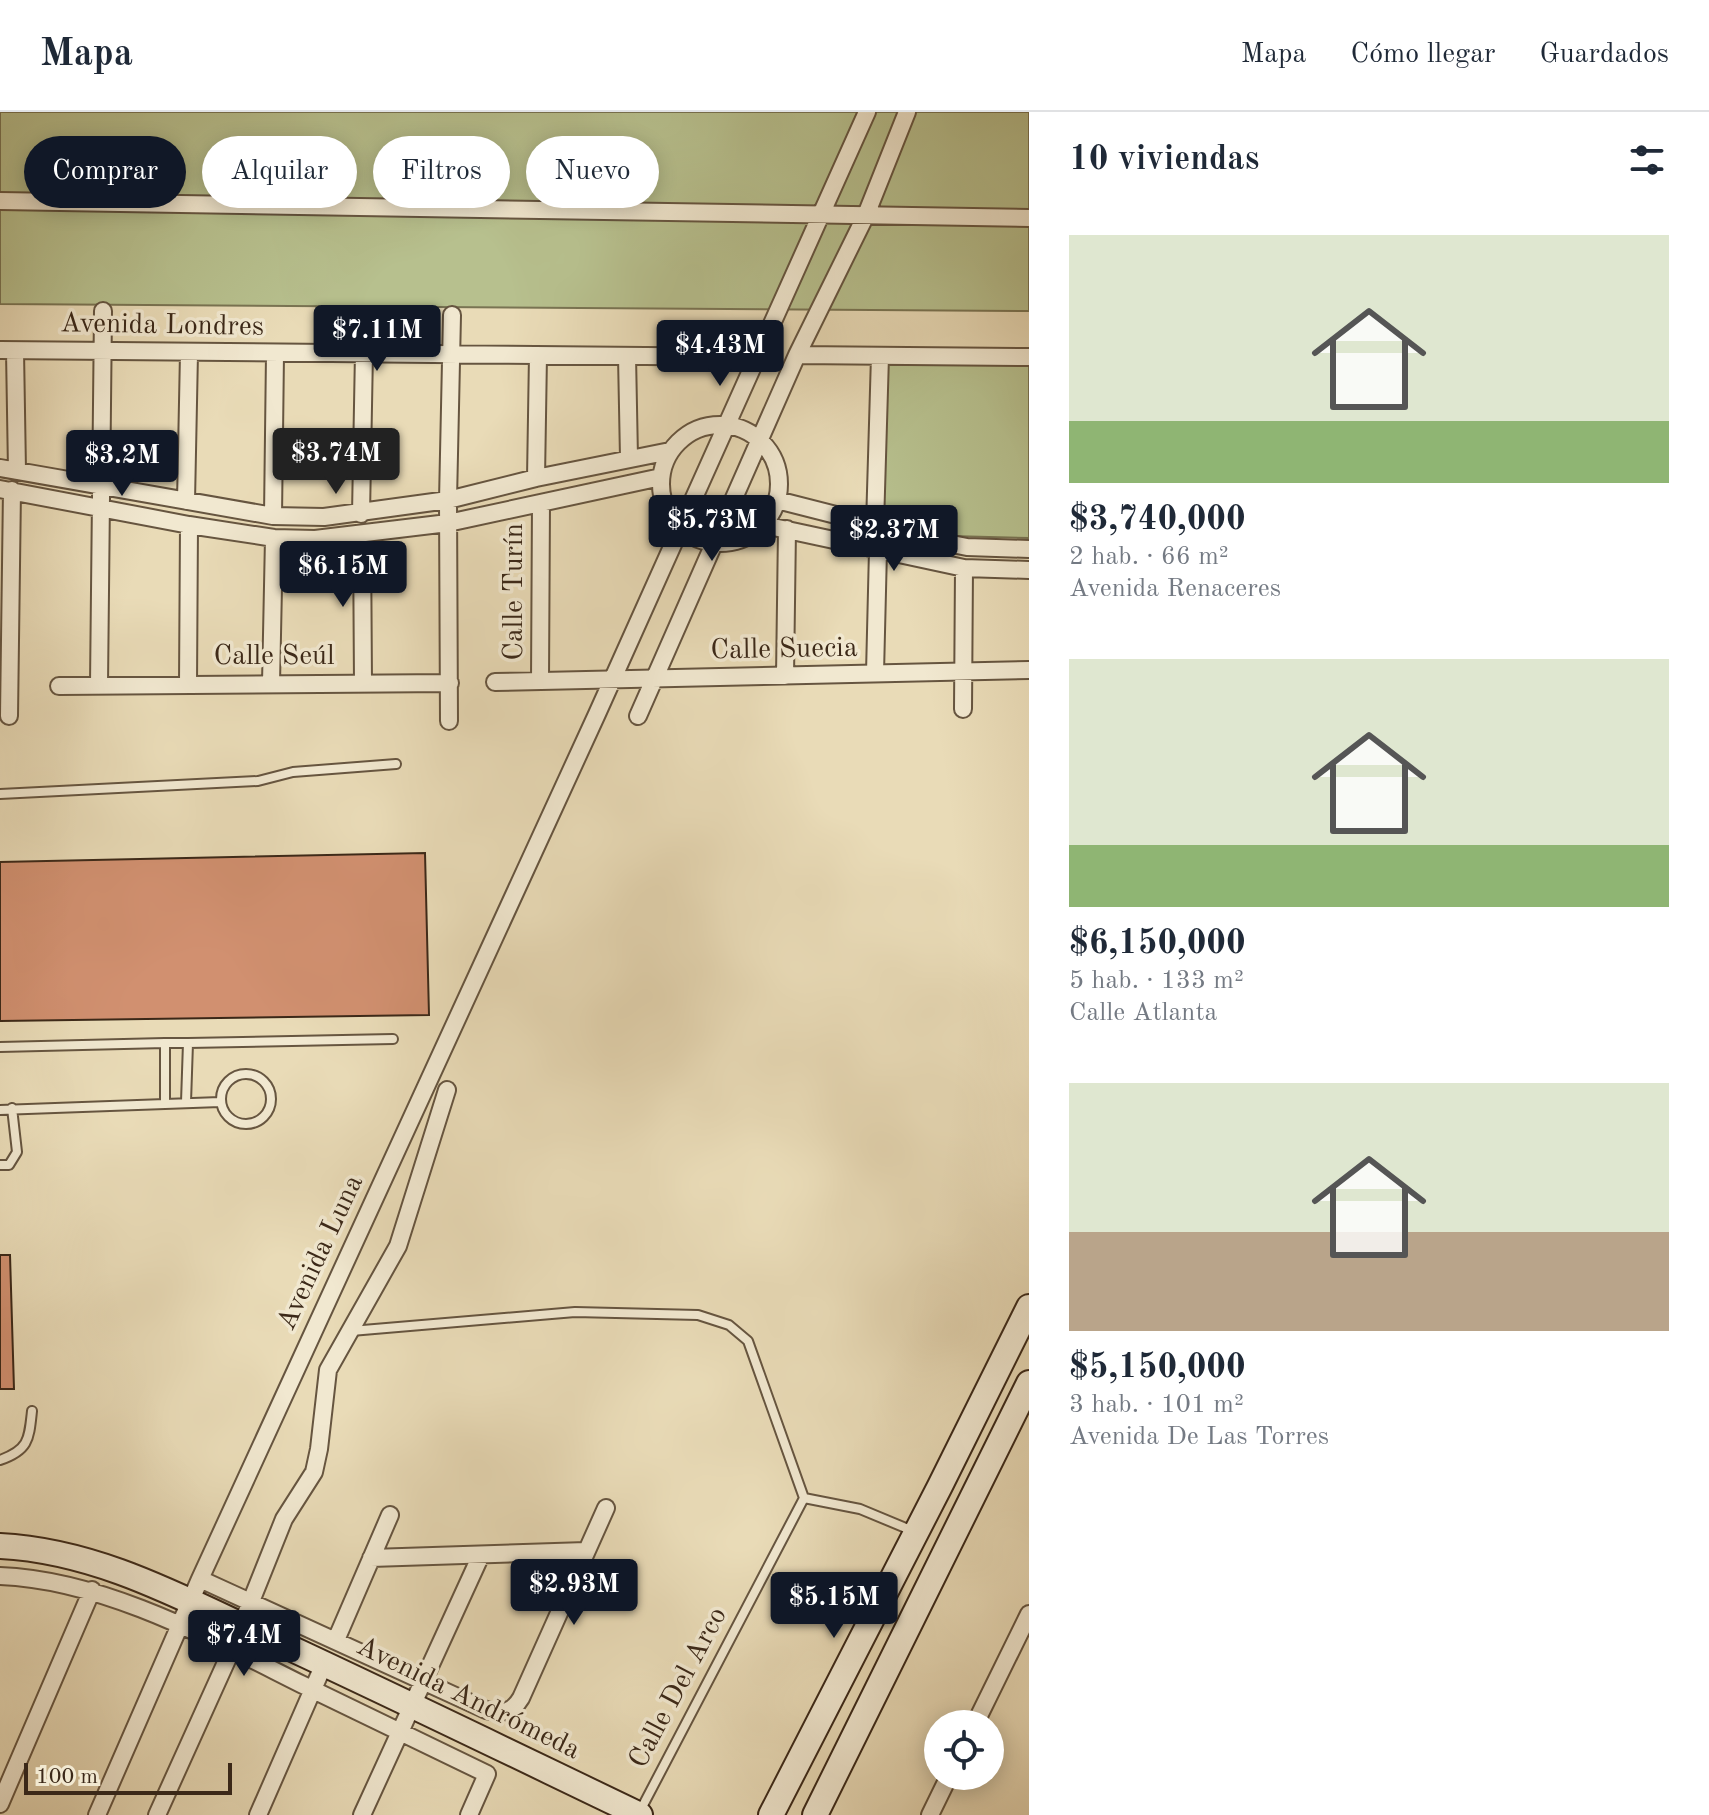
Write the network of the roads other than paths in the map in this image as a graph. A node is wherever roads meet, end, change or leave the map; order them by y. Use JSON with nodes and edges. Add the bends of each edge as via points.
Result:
{"nodes":[{"id":1,"x":867,"y":112,"type":"edge"},
{"id":2,"x":907,"y":112,"type":"edge"},
{"id":3,"x":0,"y":201,"type":"edge"},
{"id":4,"x":823,"y":214,"type":"junction"},
{"id":5,"x":866,"y":215,"type":"junction"},
{"id":6,"x":1029,"y":218,"type":"edge"},
{"id":7,"x":103,"y":311,"type":"dead end"},
{"id":8,"x":452,"y":315,"type":"dead end"},
{"id":9,"x":8,"y":350,"type":"edge"},
{"id":10,"x":103,"y":350,"type":"junction"},
{"id":11,"x":364,"y":352,"type":"junction"},
{"id":12,"x":189,"y":353,"type":"junction"},
{"id":13,"x":275,"y":354,"type":"junction"},
{"id":14,"x":449,"y":355,"type":"junction"},
{"id":15,"x":538,"y":355,"type":"junction"},
{"id":16,"x":797,"y":355,"type":"junction"},
{"id":17,"x":627,"y":356,"type":"junction"},
{"id":18,"x":880,"y":356,"type":"junction"},
{"id":19,"x":755,"y":357,"type":"junction"},
{"id":20,"x":1029,"y":357,"type":"edge"},
{"id":21,"x":726,"y":425,"type":"junction"},
{"id":22,"x":761,"y":441,"type":"junction"},
{"id":23,"x":670,"y":451,"type":"junction"},
{"id":24,"x":629,"y":458,"type":"junction"},
{"id":25,"x":8,"y":470,"type":"edge"},
{"id":26,"x":661,"y":477,"type":"junction"},
{"id":27,"x":536,"y":478,"type":"junction"},
{"id":28,"x":102,"y":485,"type":"junction"},
{"id":29,"x":6,"y":490,"type":"edge"},
{"id":30,"x":448,"y":500,"type":"junction"},
{"id":31,"x":777,"y":500,"type":"junction"},
{"id":32,"x":186,"y":501,"type":"junction"},
{"id":33,"x":541,"y":503,"type":"junction"},
{"id":34,"x":102,"y":509,"type":"junction"},
{"id":35,"x":361,"y":514,"type":"junction"},
{"id":36,"x":273,"y":516,"type":"junction"},
{"id":37,"x":448,"y":523,"type":"junction"},
{"id":38,"x":189,"y":525,"type":"junction"},
{"id":39,"x":764,"y":525,"type":"junction"},
{"id":40,"x":875,"y":525,"type":"junction"},
{"id":41,"x":679,"y":527,"type":"junction"},
{"id":42,"x":787,"y":529,"type":"junction"},
{"id":43,"x":362,"y":535,"type":"junction"},
{"id":44,"x":274,"y":538,"type":"junction"},
{"id":45,"x":715,"y":544,"type":"junction"},
{"id":46,"x":1029,"y":549,"type":"edge"},
{"id":47,"x":878,"y":550,"type":"junction"},
{"id":48,"x":964,"y":568,"type":"junction"},
{"id":49,"x":1029,"y":570,"type":"edge"},
{"id":50,"x":1029,"y":670,"type":"edge"},
{"id":51,"x":875,"y":673,"type":"junction"},
{"id":52,"x":963,"y":673,"type":"junction"},
{"id":53,"x":785,"y":676,"type":"junction"},
{"id":54,"x":653,"y":679,"type":"junction"},
{"id":55,"x":540,"y":681,"type":"junction"},
{"id":56,"x":612,"y":681,"type":"junction"},
{"id":57,"x":495,"y":682,"type":"dead end"},
{"id":58,"x":271,"y":683,"type":"junction"},
{"id":59,"x":363,"y":683,"type":"junction"},
{"id":60,"x":450,"y":683,"type":"junction"},
{"id":61,"x":99,"y":684,"type":"junction"},
{"id":62,"x":188,"y":684,"type":"junction"},
{"id":63,"x":59,"y":686,"type":"dead end"},
{"id":64,"x":963,"y":709,"type":"dead end"},
{"id":65,"x":9,"y":716,"type":"dead end"},
{"id":66,"x":638,"y":716,"type":"dead end"},
{"id":67,"x":449,"y":721,"type":"dead end"},
{"id":68,"x":396,"y":764,"type":"dead end"},
{"id":69,"x":0,"y":794,"type":"edge"},
{"id":70,"x":393,"y":1039,"type":"dead end"},
{"id":71,"x":165,"y":1043,"type":"junction"},
{"id":72,"x":188,"y":1043,"type":"junction"},
{"id":73,"x":0,"y":1047,"type":"edge"},
{"id":74,"x":447,"y":1090,"type":"dead end"},
{"id":75,"x":186,"y":1102,"type":"junction"},
{"id":76,"x":220,"y":1102,"type":"junction"},
{"id":77,"x":165,"y":1103,"type":"junction"},
{"id":78,"x":12,"y":1108,"type":"junction"},
{"id":79,"x":0,"y":1110,"type":"edge"},
{"id":80,"x":0,"y":1165,"type":"edge"},
{"id":81,"x":1029,"y":1307,"type":"edge"},
{"id":82,"x":350,"y":1331,"type":"junction"},
{"id":83,"x":1029,"y":1383,"type":"edge"},
{"id":84,"x":32,"y":1411,"type":"dead end"},
{"id":85,"x":0,"y":1460,"type":"edge"},
{"id":86,"x":804,"y":1498,"type":"junction"},
{"id":87,"x":606,"y":1508,"type":"dead end"},
{"id":88,"x":390,"y":1515,"type":"dead end"},
{"id":89,"x":917,"y":1532,"type":"junction"},
{"id":90,"x":5,"y":1546,"type":"edge"},
{"id":91,"x":586,"y":1551,"type":"junction"},
{"id":92,"x":481,"y":1555,"type":"junction"},
{"id":93,"x":371,"y":1558,"type":"junction"},
{"id":94,"x":0,"y":1574,"type":"edge"},
{"id":95,"x":200,"y":1579,"type":"junction"},
{"id":96,"x":92,"y":1590,"type":"junction"},
{"id":97,"x":190,"y":1602,"type":"junction"},
{"id":98,"x":251,"y":1602,"type":"junction"},
{"id":99,"x":1029,"y":1614,"type":"edge"},
{"id":100,"x":242,"y":1626,"type":"junction"},
{"id":101,"x":180,"y":1627,"type":"junction"},
{"id":102,"x":336,"y":1640,"type":"junction"},
{"id":103,"x":232,"y":1649,"type":"junction"},
{"id":104,"x":324,"y":1664,"type":"junction"},
{"id":105,"x":425,"y":1680,"type":"junction"},
{"id":106,"x":314,"y":1690,"type":"junction"},
{"id":107,"x":412,"y":1704,"type":"junction"},
{"id":108,"x":982,"y":1710,"type":"edge"},
{"id":109,"x":400,"y":1731,"type":"junction"},
{"id":110,"x":942,"y":1790,"type":"edge"},
{"id":111,"x":0,"y":1804,"type":"edge"},
{"id":112,"x":97,"y":1815,"type":"edge"},
{"id":113,"x":157,"y":1815,"type":"edge"},
{"id":114,"x":258,"y":1815,"type":"edge"},
{"id":115,"x":362,"y":1815,"type":"edge"},
{"id":116,"x":469,"y":1815,"type":"edge"},
{"id":117,"x":639,"y":1815,"type":"edge"},
{"id":118,"x":771,"y":1815,"type":"edge"},
{"id":119,"x":815,"y":1815,"type":"edge"},
{"id":120,"x":930,"y":1815,"type":"edge"}],
"edges":[{"from":1,"to":4,"type":"street","name":"Avenida Luna"},
{"from":2,"to":5,"type":"street"},
{"from":3,"to":4,"type":"street"},
{"from":4,"to":5,"type":"street"},
{"from":4,"to":19,"type":"street","name":"Avenida Luna"},
{"from":5,"to":6,"type":"street"},
{"from":5,"to":16,"type":"street"},
{"from":7,"to":10,"type":"street"},
{"from":8,"to":14,"type":"street"},
{"from":9,"to":10,"type":"street","name":"Avenida Londres"},
{"from":9,"to":25,"type":"street"},
{"from":10,"to":12,"type":"street","name":"Avenida Londres"},
{"from":10,"to":28,"type":"street"},
{"from":11,"to":13,"type":"street","name":"Avenida Londres"},
{"from":11,"to":14,"type":"street","name":"Avenida Londres"},
{"from":11,"to":35,"type":"street"},
{"from":12,"to":13,"type":"street","name":"Avenida Londres"},
{"from":12,"to":32,"type":"street"},
{"from":13,"to":36,"type":"street"},
{"from":14,"to":15,"type":"street","name":"Avenida Londres"},
{"from":14,"to":30,"type":"street"},
{"from":15,"to":17,"type":"street","name":"Avenida Londres"},
{"from":15,"to":27,"type":"street"},
{"from":16,"to":18,"type":"street"},
{"from":16,"to":22,"type":"street"},
{"from":17,"to":19,"type":"street","name":"Avenida Londres"},
{"from":17,"to":24,"type":"street"},
{"from":18,"to":20,"type":"street"},
{"from":18,"to":40,"type":"street"},
{"from":19,"to":21,"type":"street","name":"Avenida Luna"},
{"from":21,"to":22,"type":"street"},
{"from":21,"to":23,"type":"street","via":[[694,430]]},
{"from":21,"to":41,"type":"street","name":"Avenida Luna"},
{"from":22,"to":31,"type":"street","via":[[775,462]]},
{"from":22,"to":45,"type":"street"},
{"from":23,"to":24,"type":"street"},
{"from":23,"to":26,"type":"street"},
{"from":24,"to":27,"type":"street"},
{"from":25,"to":28,"type":"street"},
{"from":26,"to":33,"type":"street"},
{"from":26,"to":41,"type":"street","via":[[664,504]]},
{"from":27,"to":30,"type":"street"},
{"from":28,"to":32,"type":"street"},
{"from":28,"to":34,"type":"street"},
{"from":29,"to":34,"type":"street"},
{"from":29,"to":65,"type":"street"},
{"from":30,"to":35,"type":"street"},
{"from":30,"to":37,"type":"street"},
{"from":31,"to":39,"type":"street"},
{"from":31,"to":40,"type":"street"},
{"from":32,"to":36,"type":"street"},
{"from":33,"to":37,"type":"street"},
{"from":33,"to":55,"type":"street","name":"Calle Turín"},
{"from":34,"to":38,"type":"street"},
{"from":34,"to":61,"type":"street"},
{"from":35,"to":36,"type":"street"},
{"from":37,"to":43,"type":"street"},
{"from":37,"to":60,"type":"street"},
{"from":38,"to":44,"type":"street"},
{"from":38,"to":62,"type":"street"},
{"from":39,"to":42,"type":"street"},
{"from":39,"to":45,"type":"street","via":[[741,539]]},
{"from":40,"to":46,"type":"street","via":[[967,547]]},
{"from":41,"to":45,"type":"street"},
{"from":41,"to":56,"type":"street","name":"Avenida Luna"},
{"from":42,"to":47,"type":"street"},
{"from":42,"to":53,"type":"street"},
{"from":43,"to":44,"type":"street"},
{"from":43,"to":59,"type":"street"},
{"from":44,"to":58,"type":"street"},
{"from":45,"to":54,"type":"street"},
{"from":47,"to":48,"type":"street"},
{"from":47,"to":51,"type":"street"},
{"from":48,"to":49,"type":"street"},
{"from":48,"to":52,"type":"street"},
{"from":50,"to":52,"type":"street","name":"Calle Suecia"},
{"from":51,"to":52,"type":"street","name":"Calle Suecia"},
{"from":51,"to":53,"type":"street","name":"Calle Suecia"},
{"from":52,"to":64,"type":"street"},
{"from":53,"to":54,"type":"street","name":"Calle Suecia"},
{"from":54,"to":56,"type":"street","name":"Calle Suecia"},
{"from":54,"to":66,"type":"street"},
{"from":55,"to":56,"type":"street","name":"Calle Suecia"},
{"from":55,"to":57,"type":"street","name":"Calle Suecia"},
{"from":56,"to":95,"type":"street","name":"Avenida Luna"},
{"from":58,"to":59,"type":"street","name":"Calle Seúl"},
{"from":58,"to":62,"type":"street","name":"Calle Seúl"},
{"from":59,"to":60,"type":"street","name":"Calle Seúl"},
{"from":60,"to":67,"type":"street"},
{"from":61,"to":62,"type":"street","name":"Calle Seúl"},
{"from":61,"to":63,"type":"street","name":"Calle Seúl"},
{"from":68,"to":69,"type":"lane","via":[[293,772],[258,781]]},
{"from":70,"to":72,"type":"lane"},
{"from":71,"to":72,"type":"lane"},
{"from":71,"to":73,"type":"lane"},
{"from":71,"to":77,"type":"lane"},
{"from":72,"to":75,"type":"lane"},
{"from":74,"to":82,"type":"street","via":[[398,1246]]},
{"from":75,"to":76,"type":"lane"},
{"from":75,"to":77,"type":"lane"},
{"from":76,"to":76,"type":"lane","via":[[224,1084],[239,1074],[257,1075],[269,1088],[271,1106],[261,1121],[244,1125],[228,1118]]},
{"from":77,"to":78,"type":"lane"},
{"from":78,"to":79,"type":"lane"},
{"from":78,"to":80,"type":"lane","via":[[17,1152],[9,1165]]},
{"from":81,"to":89,"type":"street"},
{"from":82,"to":86,"type":"lane","via":[[575,1312],[698,1315],[729,1325],[748,1341]]},
{"from":82,"to":98,"type":"street","via":[[328,1370],[314,1472],[284,1519]]},
{"from":83,"to":119,"type":"street"},
{"from":84,"to":85,"type":"lane","via":[[29,1440]]},
{"from":86,"to":89,"type":"lane","via":[[860,1509]]},
{"from":86,"to":117,"type":"lane","name":"Calle Del Arco"},
{"from":87,"to":91,"type":"street"},
{"from":88,"to":93,"type":"street"},
{"from":89,"to":118,"type":"street"},
{"from":90,"to":94,"type":"street"},
{"from":90,"to":97,"type":"street","name":"Avenida Andrómeda","via":[[72,1555]]},
{"from":91,"to":92,"type":"street"},
{"from":91,"to":105,"type":"street","name":"Avenida Andrómeda","via":[[515,1708],[486,1710]]},
{"from":92,"to":93,"type":"street"},
{"from":92,"to":105,"type":"street"},
{"from":93,"to":102,"type":"street"},
{"from":94,"to":96,"type":"street","name":"Avenida Andrómeda"},
{"from":95,"to":97,"type":"street","name":"Avenida Luna"},
{"from":95,"to":98,"type":"street","name":"Avenida Andrómeda"},
{"from":96,"to":101,"type":"street","name":"Avenida Andrómeda"},
{"from":96,"to":111,"type":"street"},
{"from":97,"to":100,"type":"street","name":"Avenida Andrómeda"},
{"from":97,"to":101,"type":"street","name":"Avenida Luna"},
{"from":98,"to":100,"type":"street"},
{"from":98,"to":102,"type":"street","name":"Avenida Andrómeda"},
{"from":99,"to":108,"type":"street"},
{"from":100,"to":103,"type":"street"},
{"from":100,"to":104,"type":"street","name":"Avenida Andrómeda"},
{"from":101,"to":103,"type":"street","name":"Avenida Andrómeda"},
{"from":101,"to":112,"type":"street","name":"Avenida Luna"},
{"from":102,"to":105,"type":"street","name":"Avenida Andrómeda"},
{"from":103,"to":106,"type":"street","name":"Avenida Andrómeda"},
{"from":103,"to":113,"type":"street"},
{"from":104,"to":106,"type":"street"},
{"from":104,"to":107,"type":"street","name":"Avenida Andrómeda"},
{"from":105,"to":107,"type":"street"},
{"from":106,"to":109,"type":"street","name":"Avenida Andrómeda"},
{"from":106,"to":114,"type":"street"},
{"from":107,"to":109,"type":"street"},
{"from":107,"to":117,"type":"street","name":"Avenida Andrómeda"},
{"from":109,"to":115,"type":"street"},
{"from":109,"to":116,"type":"street","name":"Avenida Andrómeda","via":[[487,1774]]},
{"from":110,"to":120,"type":"street"}]}
